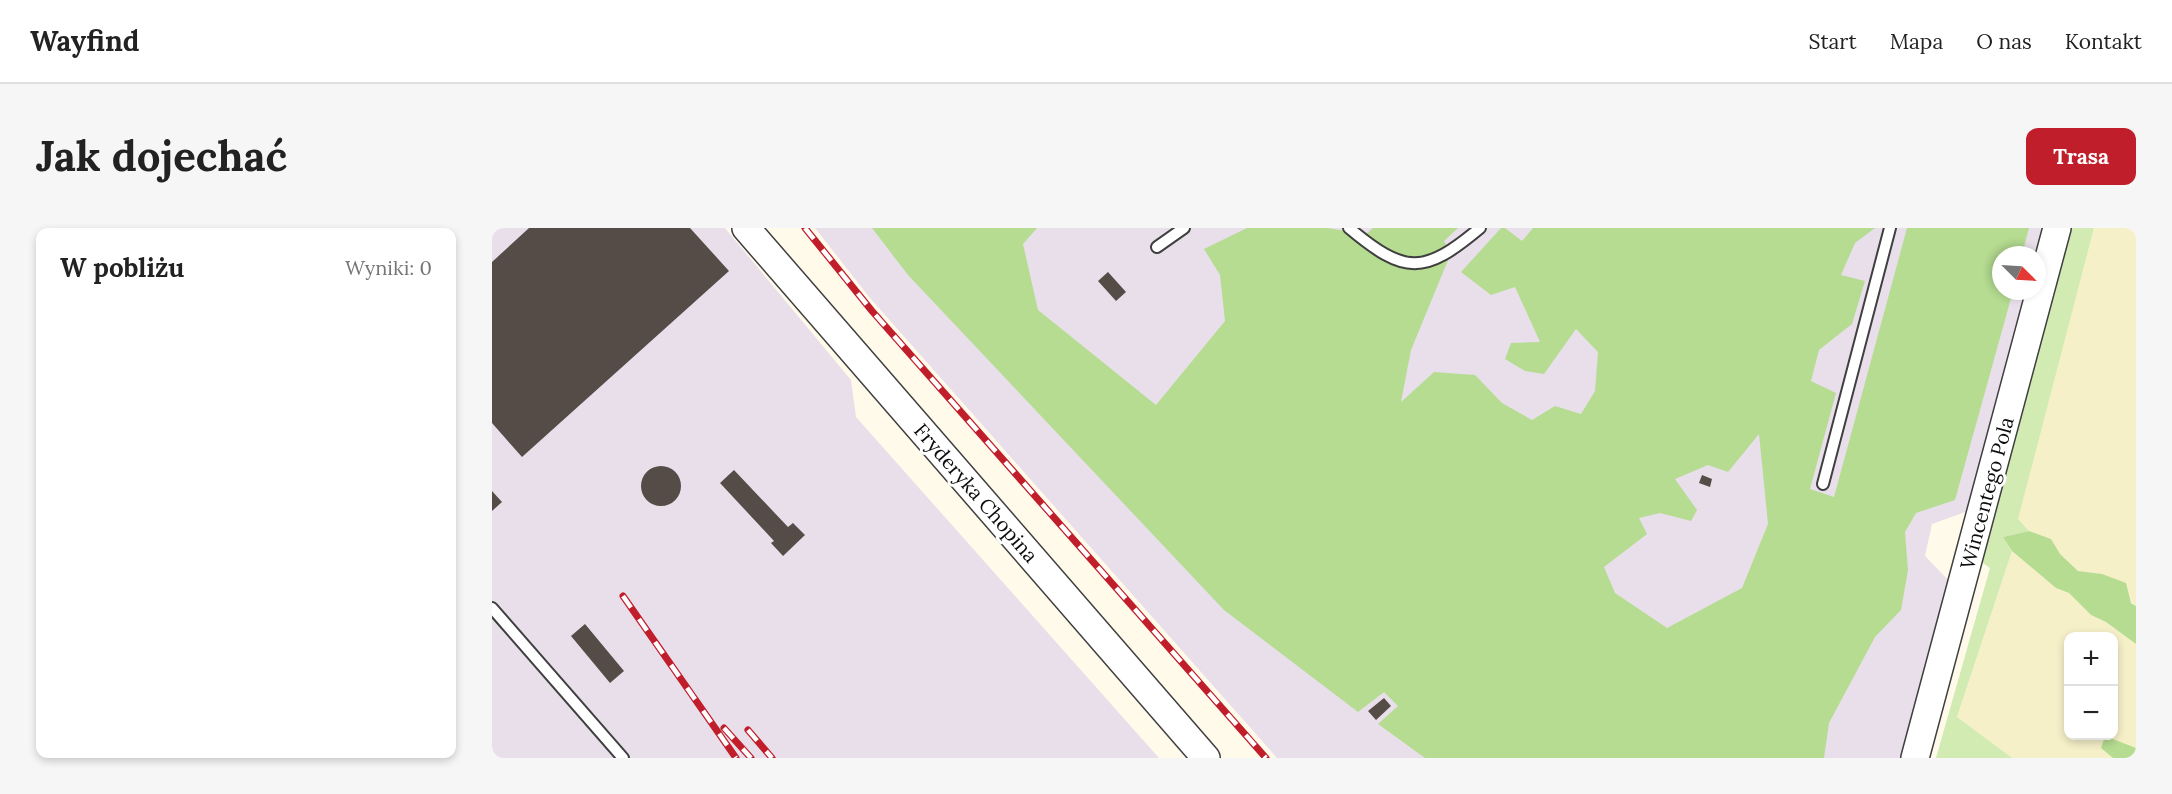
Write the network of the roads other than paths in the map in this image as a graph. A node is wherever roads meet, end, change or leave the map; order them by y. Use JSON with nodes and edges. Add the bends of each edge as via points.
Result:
{"nodes":[{"id":1,"x":746,"y":228,"type":"edge"},
{"id":2,"x":1184,"y":228,"type":"edge"},
{"id":3,"x":1349,"y":228,"type":"edge"},
{"id":4,"x":1480,"y":228,"type":"edge"},
{"id":5,"x":1890,"y":228,"type":"edge"},
{"id":6,"x":2057,"y":228,"type":"edge"},
{"id":7,"x":1157,"y":247,"type":"dead end"},
{"id":8,"x":1823,"y":484,"type":"dead end"},
{"id":9,"x":492,"y":608,"type":"edge"},
{"id":10,"x":623,"y":758,"type":"edge"},
{"id":11,"x":1206,"y":758,"type":"edge"},
{"id":12,"x":1915,"y":758,"type":"edge"}],
"edges":[{"from":1,"to":11,"type":"street","name":"Fryderyka Chopina"},
{"from":2,"to":7,"type":"lane"},
{"from":3,"to":4,"type":"lane","via":[[1386,257],[1415,264],[1441,258]]},
{"from":5,"to":8,"type":"lane"},
{"from":6,"to":12,"type":"street","name":"Wincentego Pola"},
{"from":9,"to":10,"type":"lane"}]}
